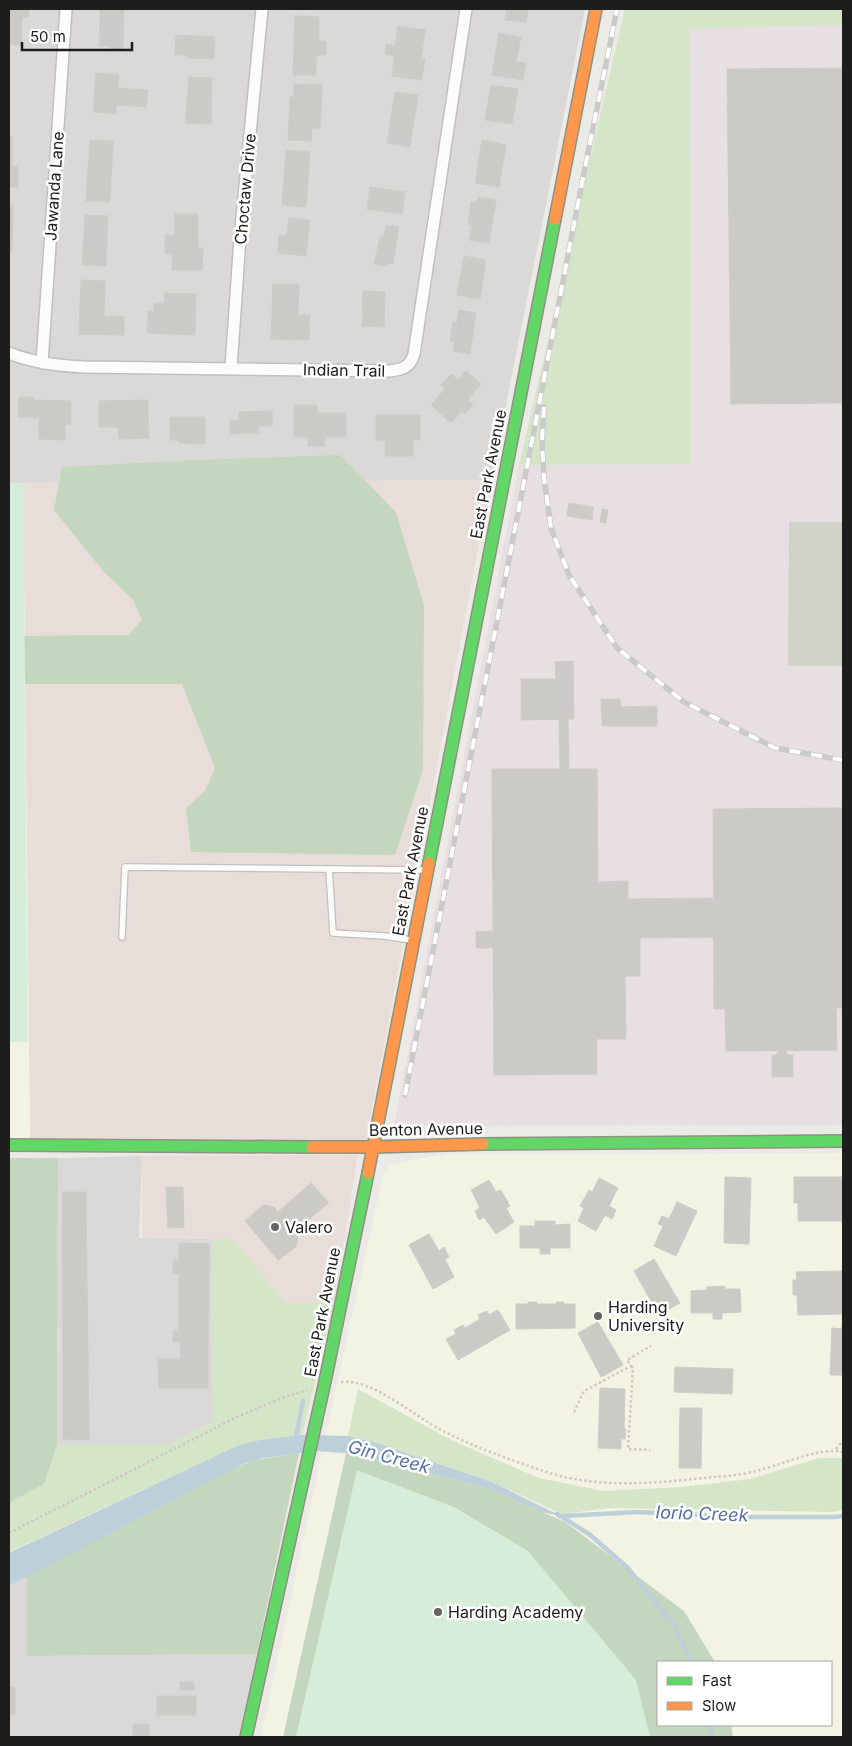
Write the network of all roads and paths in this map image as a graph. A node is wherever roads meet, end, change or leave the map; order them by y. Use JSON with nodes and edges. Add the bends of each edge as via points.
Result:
{"nodes":[{"id":1,"x":66,"y":9,"type":"edge"},
{"id":2,"x":262,"y":9,"type":"edge"},
{"id":3,"x":466,"y":9,"type":"edge"},
{"id":4,"x":596,"y":9,"type":"edge"},
{"id":5,"x":9,"y":353,"type":"edge"},
{"id":6,"x":42,"y":363,"type":"junction"},
{"id":7,"x":231,"y":368,"type":"junction"},
{"id":8,"x":330,"y":869,"type":"junction"},
{"id":9,"x":427,"y":870,"type":"junction"},
{"id":10,"x":122,"y":937,"type":"dead end"},
{"id":11,"x":413,"y":940,"type":"junction"},
{"id":12,"x":843,"y":1141,"type":"edge"},
{"id":13,"x":9,"y":1145,"type":"edge"},
{"id":14,"x":373,"y":1146,"type":"junction"},
{"id":15,"x":651,"y":1346,"type":"dead end"},
{"id":16,"x":631,"y":1366,"type":"junction"},
{"id":17,"x":324,"y":1386,"type":"junction"},
{"id":18,"x":574,"y":1412,"type":"dead end"},
{"id":19,"x":843,"y":1441,"type":"edge"},
{"id":20,"x":650,"y":1450,"type":"dead end"},
{"id":21,"x":836,"y":1450,"type":"junction"},
{"id":22,"x":843,"y":1452,"type":"edge"},
{"id":23,"x":9,"y":1533,"type":"edge"},
{"id":24,"x":246,"y":1737,"type":"edge"}],
"edges":[{"from":1,"to":6,"type":"street","name":"Jawanda Lane"},
{"from":2,"to":7,"type":"street","name":"Choctaw Drive"},
{"from":3,"to":7,"type":"street","name":"Indian Trail","via":[[412,362],[407,367],[388,371]]},
{"from":4,"to":9,"type":"street","name":"East Park Avenue"},
{"from":5,"to":6,"type":"street","name":"Indian Trail"},
{"from":6,"to":7,"type":"street","name":"Indian Trail","via":[[85,367]]},
{"from":8,"to":9,"type":"lane"},
{"from":8,"to":10,"type":"lane","via":[[125,867]]},
{"from":8,"to":11,"type":"lane","via":[[333,934]]},
{"from":9,"to":11,"type":"street","name":"East Park Avenue"},
{"from":11,"to":14,"type":"street","name":"East Park Avenue"},
{"from":12,"to":14,"type":"street","name":"Benton Avenue"},
{"from":13,"to":14,"type":"street","name":"Benton Avenue"},
{"from":14,"to":17,"type":"street","name":"East Park Avenue"},
{"from":15,"to":16,"type":"path","via":[[627,1360]]},
{"from":16,"to":18,"type":"path","via":[[584,1392]]},
{"from":16,"to":20,"type":"path","via":[[628,1449]]},
{"from":17,"to":21,"type":"path","via":[[343,1381],[362,1384],[466,1442],[550,1474],[593,1482],[689,1480],[751,1473]]},
{"from":17,"to":23,"type":"path","via":[[282,1398],[237,1418]]},
{"from":17,"to":24,"type":"street","name":"East Park Avenue"},
{"from":19,"to":21,"type":"path"},
{"from":21,"to":22,"type":"path"}]}
